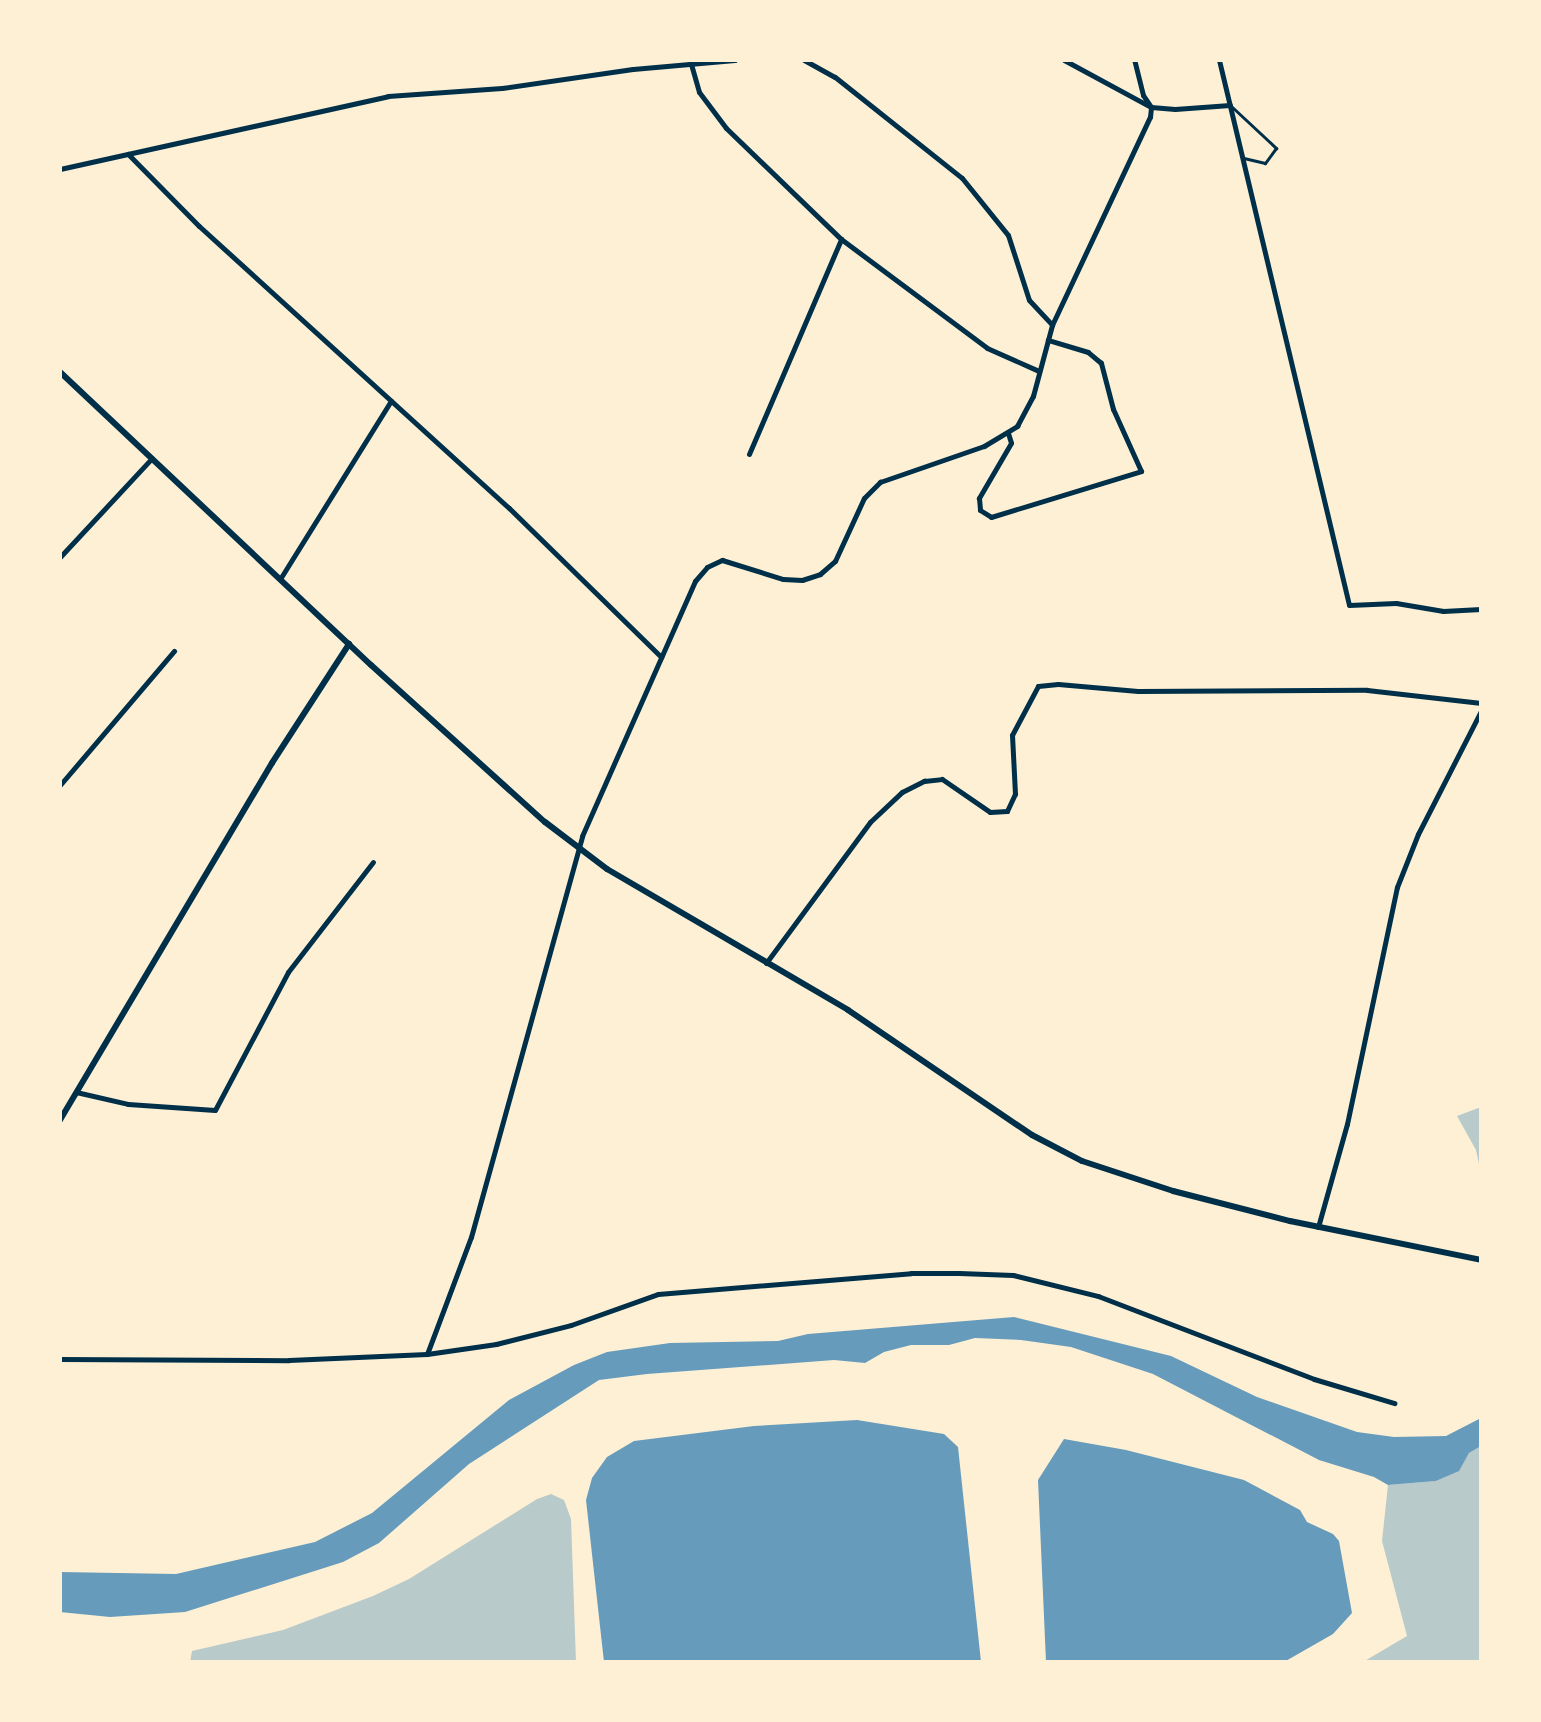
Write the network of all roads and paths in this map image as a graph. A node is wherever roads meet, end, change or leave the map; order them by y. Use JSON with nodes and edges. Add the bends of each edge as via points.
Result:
{"nodes":[{"id":1,"x":632,"y":60,"type":"edge"},
{"id":2,"x":735,"y":60,"type":"edge"},
{"id":3,"x":804,"y":60,"type":"edge"},
{"id":4,"x":1064,"y":60,"type":"edge"},
{"id":5,"x":1134,"y":60,"type":"edge"},
{"id":6,"x":1219,"y":60,"type":"edge"},
{"id":7,"x":691,"y":64,"type":"junction"},
{"id":8,"x":633,"y":69,"type":"junction"},
{"id":9,"x":1230,"y":105,"type":"junction"},
{"id":10,"x":1151,"y":107,"type":"junction"},
{"id":11,"x":128,"y":154,"type":"junction"},
{"id":12,"x":1243,"y":158,"type":"junction"},
{"id":13,"x":60,"y":169,"type":"edge"},
{"id":14,"x":841,"y":239,"type":"junction"},
{"id":15,"x":1052,"y":325,"type":"junction"},
{"id":16,"x":1048,"y":340,"type":"junction"},
{"id":17,"x":1039,"y":371,"type":"junction"},
{"id":18,"x":60,"y":372,"type":"edge"},
{"id":19,"x":391,"y":401,"type":"junction"},
{"id":20,"x":1008,"y":433,"type":"junction"},
{"id":21,"x":749,"y":454,"type":"dead end"},
{"id":22,"x":152,"y":458,"type":"junction"},
{"id":23,"x":60,"y":557,"type":"edge"},
{"id":24,"x":280,"y":579,"type":"junction"},
{"id":25,"x":1481,"y":609,"type":"edge"},
{"id":26,"x":349,"y":644,"type":"junction"},
{"id":27,"x":174,"y":651,"type":"dead end"},
{"id":28,"x":661,"y":657,"type":"junction"},
{"id":29,"x":1481,"y":703,"type":"edge"},
{"id":30,"x":1481,"y":711,"type":"edge"},
{"id":31,"x":60,"y":785,"type":"edge"},
{"id":32,"x":581,"y":850,"type":"junction"},
{"id":33,"x":373,"y":862,"type":"dead end"},
{"id":34,"x":766,"y":963,"type":"junction"},
{"id":35,"x":76,"y":1092,"type":"junction"},
{"id":36,"x":60,"y":1120,"type":"edge"},
{"id":37,"x":1318,"y":1227,"type":"junction"},
{"id":38,"x":1481,"y":1260,"type":"edge"},
{"id":39,"x":427,"y":1354,"type":"junction"},
{"id":40,"x":60,"y":1359,"type":"edge"},
{"id":41,"x":1394,"y":1403,"type":"dead end"}],
"edges":[{"from":1,"to":8,"type":"street"},
{"from":2,"to":7,"type":"street"},
{"from":3,"to":15,"type":"street","via":[[835,77],[962,178],[1008,235],[1029,300]]},
{"from":4,"to":10,"type":"street"},
{"from":5,"to":10,"type":"street"},
{"from":6,"to":9,"type":"street"},
{"from":7,"to":8,"type":"street"},
{"from":7,"to":14,"type":"street","via":[[699,92],[726,128]]},
{"from":8,"to":11,"type":"street","via":[[490,90],[377,98]]},
{"from":9,"to":10,"type":"street"},
{"from":9,"to":12,"type":"street"},
{"from":9,"to":12,"type":"lane","via":[[1276,148],[1265,163]]},
{"from":10,"to":15,"type":"street"},
{"from":11,"to":13,"type":"street"},
{"from":11,"to":19,"type":"street"},
{"from":12,"to":25,"type":"street","via":[[1349,605]]},
{"from":14,"to":17,"type":"street","via":[[987,348]]},
{"from":14,"to":21,"type":"street"},
{"from":15,"to":16,"type":"street"},
{"from":16,"to":17,"type":"street"},
{"from":16,"to":20,"type":"street","via":[[1088,352],[1101,363],[1113,409],[1141,471],[991,517],[980,510],[979,498],[1011,443]]},
{"from":17,"to":20,"type":"street","via":[[1027,411]]},
{"from":18,"to":22,"type":"street"},
{"from":19,"to":24,"type":"street"},
{"from":19,"to":28,"type":"street"},
{"from":20,"to":28,"type":"street","via":[[957,457],[880,482],[864,498],[835,561],[809,578],[783,579],[729,559],[714,561],[695,581]]},
{"from":22,"to":23,"type":"street"},
{"from":22,"to":24,"type":"street"},
{"from":24,"to":26,"type":"street"},
{"from":26,"to":32,"type":"street"},
{"from":26,"to":35,"type":"street"},
{"from":27,"to":31,"type":"street"},
{"from":28,"to":32,"type":"street","via":[[582,836]]},
{"from":29,"to":34,"type":"street","via":[[1367,690],[1038,686],[1012,735],[1015,794],[1007,811],[990,812],[942,779],[902,792],[870,822]]},
{"from":30,"to":37,"type":"street","via":[[1397,887],[1347,1124]]},
{"from":32,"to":34,"type":"street"},
{"from":32,"to":39,"type":"street","via":[[471,1237]]},
{"from":33,"to":35,"type":"street","via":[[288,972],[215,1110],[128,1104]]},
{"from":34,"to":37,"type":"street","via":[[848,1010],[1058,1150],[1173,1191]]},
{"from":35,"to":36,"type":"street"},
{"from":37,"to":38,"type":"street"},
{"from":39,"to":40,"type":"street","via":[[289,1360]]},
{"from":39,"to":41,"type":"street","via":[[571,1325],[658,1294],[911,1273],[1013,1275],[1098,1296],[1314,1379]]}]}
